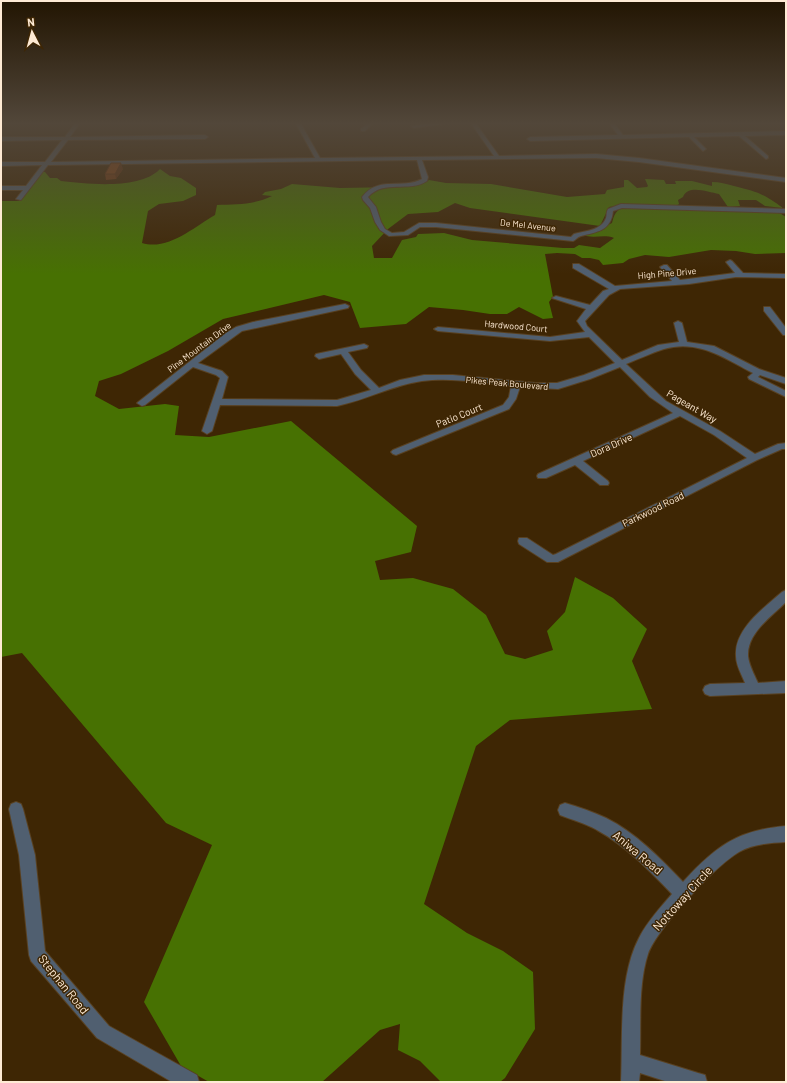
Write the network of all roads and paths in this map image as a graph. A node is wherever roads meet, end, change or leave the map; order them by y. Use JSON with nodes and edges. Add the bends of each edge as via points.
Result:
{"nodes":[{"id":1,"x":40,"y":173,"type":"edge"},
{"id":2,"x":423,"y":173,"type":"edge"},
{"id":3,"x":731,"y":173,"type":"edge"},
{"id":4,"x":786,"y":180,"type":"edge"},
{"id":5,"x":1,"y":188,"type":"edge"},
{"id":6,"x":28,"y":188,"type":"junction"},
{"id":7,"x":19,"y":199,"type":"dead end"},
{"id":8,"x":786,"y":211,"type":"edge"},
{"id":9,"x":730,"y":262,"type":"dead end"},
{"id":10,"x":576,"y":266,"type":"dead end"},
{"id":11,"x":664,"y":267,"type":"dead end"},
{"id":12,"x":740,"y":275,"type":"junction"},
{"id":13,"x":786,"y":276,"type":"edge"},
{"id":14,"x":677,"y":282,"type":"junction"},
{"id":15,"x":615,"y":289,"type":"junction"},
{"id":16,"x":556,"y":298,"type":"dead end"},
{"id":17,"x":345,"y":306,"type":"dead end"},
{"id":18,"x":592,"y":308,"type":"junction"},
{"id":19,"x":768,"y":310,"type":"dead end"},
{"id":20,"x":678,"y":323,"type":"dead end"},
{"id":21,"x":438,"y":329,"type":"dead end"},
{"id":22,"x":786,"y":333,"type":"edge"},
{"id":23,"x":591,"y":334,"type":"junction"},
{"id":24,"x":684,"y":344,"type":"junction"},
{"id":25,"x":364,"y":346,"type":"dead end"},
{"id":26,"x":344,"y":351,"type":"junction"},
{"id":27,"x":319,"y":356,"type":"dead end"},
{"id":28,"x":620,"y":363,"type":"junction"},
{"id":29,"x":192,"y":364,"type":"junction"},
{"id":30,"x":756,"y":375,"type":"junction"},
{"id":31,"x":786,"y":381,"type":"edge"},
{"id":32,"x":516,"y":384,"type":"junction"},
{"id":33,"x":377,"y":391,"type":"junction"},
{"id":34,"x":786,"y":394,"type":"edge"},
{"id":35,"x":217,"y":402,"type":"junction"},
{"id":36,"x":142,"y":404,"type":"dead end"},
{"id":37,"x":680,"y":413,"type":"junction"},
{"id":38,"x":207,"y":431,"type":"dead end"},
{"id":39,"x":786,"y":446,"type":"edge"},
{"id":40,"x":396,"y":452,"type":"dead end"},
{"id":41,"x":754,"y":458,"type":"junction"},
{"id":42,"x":576,"y":460,"type":"junction"},
{"id":43,"x":542,"y":476,"type":"dead end"},
{"id":44,"x":604,"y":483,"type":"dead end"},
{"id":45,"x":523,"y":541,"type":"dead end"},
{"id":46,"x":786,"y":596,"type":"edge"},
{"id":47,"x":786,"y":687,"type":"edge"},
{"id":48,"x":754,"y":688,"type":"junction"},
{"id":49,"x":710,"y":690,"type":"dead end"},
{"id":50,"x":16,"y":810,"type":"dead end"},
{"id":51,"x":565,"y":810,"type":"dead end"},
{"id":52,"x":786,"y":834,"type":"edge"},
{"id":53,"x":683,"y":894,"type":"junction"},
{"id":54,"x":631,"y":1061,"type":"junction"},
{"id":55,"x":190,"y":1082,"type":"edge"},
{"id":56,"x":630,"y":1082,"type":"edge"},
{"id":57,"x":698,"y":1082,"type":"edge"}],
"edges":[{"from":1,"to":6,"type":"street"},
{"from":2,"to":8,"type":"street","name":"De Mel Avenue","via":[[425,180],[422,182],[384,186],[372,190],[365,197],[373,207],[383,230],[391,235],[406,234],[419,225],[436,225],[573,239],[576,235],[604,225],[609,219],[610,210],[621,206]]},
{"from":3,"to":4,"type":"street"},
{"from":5,"to":6,"type":"street"},
{"from":6,"to":7,"type":"street"},
{"from":9,"to":12,"type":"street"},
{"from":10,"to":15,"type":"street"},
{"from":11,"to":14,"type":"street"},
{"from":12,"to":13,"type":"street","name":"High Pine Drive"},
{"from":12,"to":14,"type":"street","name":"High Pine Drive"},
{"from":14,"to":15,"type":"street","name":"High Pine Drive"},
{"from":15,"to":18,"type":"street","name":"High Pine Drive","via":[[606,293]]},
{"from":16,"to":18,"type":"street"},
{"from":17,"to":29,"type":"street","name":"Pine Mountain Drive","via":[[244,327],[229,335]]},
{"from":18,"to":23,"type":"street","name":"High Pine Drive","via":[[581,322]]},
{"from":19,"to":22,"type":"street"},
{"from":20,"to":24,"type":"street"},
{"from":21,"to":23,"type":"street","name":"Hardwood Court","via":[[550,340]]},
{"from":23,"to":28,"type":"street","name":"Pageant Way"},
{"from":24,"to":28,"type":"street","name":"Pikes Peak Boulevard","via":[[666,346]]},
{"from":24,"to":30,"type":"street","name":"Pikes Peak Boulevard","via":[[711,348]]},
{"from":25,"to":26,"type":"street"},
{"from":26,"to":27,"type":"street"},
{"from":26,"to":33,"type":"street","via":[[358,372]]},
{"from":28,"to":32,"type":"street","name":"Pikes Peak Boulevard","via":[[558,386]]},
{"from":28,"to":37,"type":"street","name":"Pageant Way","via":[[653,395]]},
{"from":29,"to":35,"type":"street","via":[[224,377]]},
{"from":29,"to":36,"type":"street","name":"Pine Mountain Drive"},
{"from":30,"to":31,"type":"street","name":"Pikes Peak Boulevard"},
{"from":30,"to":34,"type":"street"},
{"from":32,"to":33,"type":"street","name":"Pikes Peak Boulevard","via":[[432,377],[412,380]]},
{"from":32,"to":40,"type":"street","name":"Patio Court","via":[[513,398],[506,407]]},
{"from":33,"to":35,"type":"street","name":"Pikes Peak Boulevard","via":[[331,404]]},
{"from":35,"to":38,"type":"street"},
{"from":37,"to":41,"type":"street","name":"Pageant Way","via":[[717,433]]},
{"from":37,"to":42,"type":"street","name":"Dora Drive"},
{"from":39,"to":41,"type":"street","name":"Parkwood Road"},
{"from":41,"to":45,"type":"street","name":"Parkwood Road","via":[[558,558],[551,559]]},
{"from":42,"to":43,"type":"street","name":"Dora Drive"},
{"from":42,"to":44,"type":"street"},
{"from":46,"to":48,"type":"street","via":[[751,629],[746,638],[742,656]]},
{"from":47,"to":48,"type":"street"},
{"from":48,"to":49,"type":"street"},
{"from":50,"to":55,"type":"street","name":"Stephan Road","via":[[27,855],[37,955],[103,1032]]},
{"from":51,"to":53,"type":"street","name":"Aniwa Road","via":[[601,824],[623,838]]},
{"from":52,"to":53,"type":"street","name":"Nottoway Circle","via":[[757,838],[731,848]]},
{"from":53,"to":54,"type":"street","name":"Nottoway Circle","via":[[655,925],[640,954],[634,992]]},
{"from":54,"to":56,"type":"street","name":"Nottoway Circle"},
{"from":54,"to":57,"type":"street"}]}
